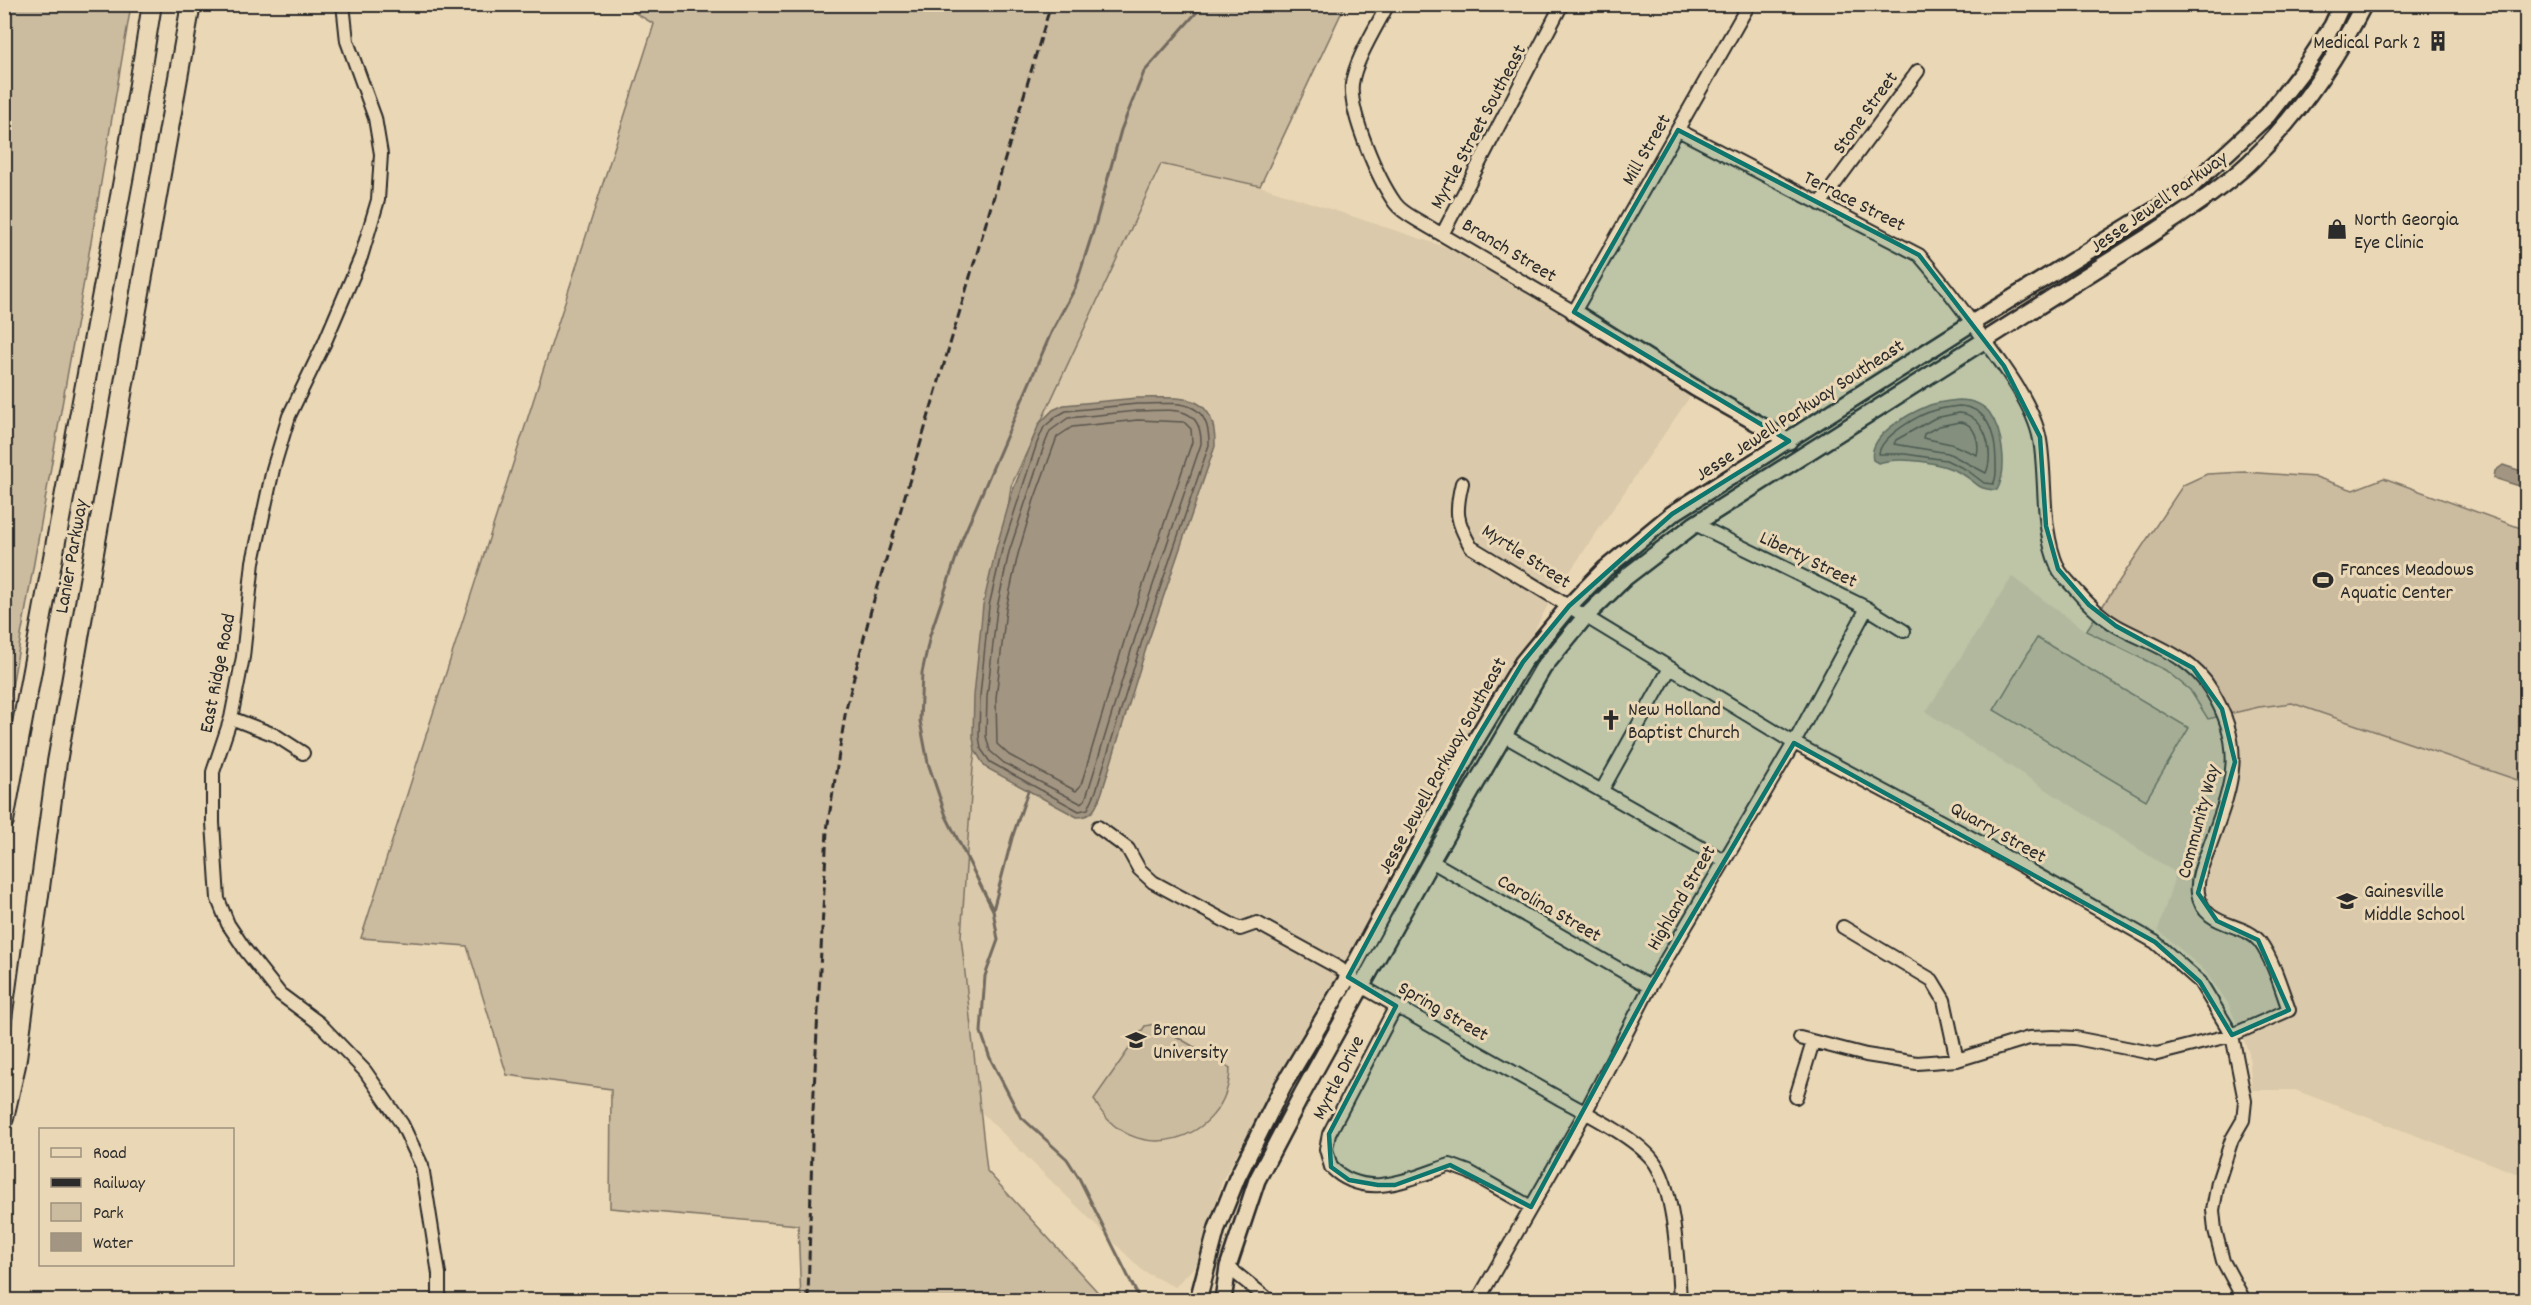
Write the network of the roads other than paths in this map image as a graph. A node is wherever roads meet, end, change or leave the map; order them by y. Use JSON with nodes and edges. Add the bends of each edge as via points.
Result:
{"nodes":[{"id":1,"x":152,"y":4,"type":"edge"},
{"id":2,"x":191,"y":4,"type":"edge"},
{"id":3,"x":343,"y":4,"type":"edge"},
{"id":4,"x":1388,"y":4,"type":"edge"},
{"id":5,"x":1562,"y":4,"type":"edge"},
{"id":6,"x":1749,"y":4,"type":"edge"},
{"id":7,"x":2342,"y":4,"type":"edge"},
{"id":8,"x":2364,"y":4,"type":"edge"},
{"id":9,"x":1918,"y":71,"type":"dead end"},
{"id":10,"x":1678,"y":130,"type":"junction"},
{"id":11,"x":1821,"y":204,"type":"junction"},
{"id":12,"x":1443,"y":233,"type":"junction"},
{"id":13,"x":1574,"y":312,"type":"junction"},
{"id":14,"x":1972,"y":323,"type":"junction"},
{"id":15,"x":1985,"y":340,"type":"junction"},
{"id":16,"x":1789,"y":441,"type":"junction"},
{"id":17,"x":1462,"y":483,"type":"dead end"},
{"id":18,"x":1695,"y":524,"type":"junction"},
{"id":19,"x":1569,"y":606,"type":"junction"},
{"id":20,"x":1867,"y":608,"type":"junction"},
{"id":21,"x":1586,"y":617,"type":"junction"},
{"id":22,"x":1904,"y":631,"type":"dead end"},
{"id":23,"x":1670,"y":668,"type":"junction"},
{"id":24,"x":231,"y":718,"type":"junction"},
{"id":25,"x":1503,"y":735,"type":"junction"},
{"id":26,"x":1794,"y":743,"type":"junction"},
{"id":27,"x":303,"y":753,"type":"dead end"},
{"id":28,"x":1602,"y":790,"type":"junction"},
{"id":29,"x":4,"y":821,"type":"edge"},
{"id":30,"x":1098,"y":827,"type":"dead end"},
{"id":31,"x":1724,"y":860,"type":"junction"},
{"id":32,"x":1431,"y":861,"type":"junction"},
{"id":33,"x":1843,"y":927,"type":"dead end"},
{"id":34,"x":1348,"y":977,"type":"junction"},
{"id":35,"x":1363,"y":987,"type":"junction"},
{"id":36,"x":1650,"y":987,"type":"junction"},
{"id":37,"x":1396,"y":1006,"type":"junction"},
{"id":38,"x":2232,"y":1035,"type":"junction"},
{"id":39,"x":1957,"y":1060,"type":"junction"},
{"id":40,"x":1796,"y":1097,"type":"dead end"},
{"id":41,"x":1585,"y":1113,"type":"junction"},
{"id":42,"x":4,"y":1118,"type":"edge"},
{"id":43,"x":1531,"y":1207,"type":"junction"},
{"id":44,"x":1228,"y":1267,"type":"junction"},
{"id":45,"x":439,"y":1300,"type":"edge"},
{"id":46,"x":1198,"y":1300,"type":"edge"},
{"id":47,"x":1223,"y":1300,"type":"edge"},
{"id":48,"x":1269,"y":1300,"type":"edge"},
{"id":49,"x":1478,"y":1300,"type":"edge"},
{"id":50,"x":1680,"y":1300,"type":"edge"},
{"id":51,"x":2244,"y":1300,"type":"edge"}],
"edges":[{"from":1,"to":29,"type":"highway","name":"Lanier Parkway"},
{"from":2,"to":42,"type":"highway","name":"Lanier Parkway","via":[[57,762],[16,1065]]},
{"from":3,"to":24,"type":"street","name":"East Ridge Road","via":[[347,41],[375,118],[381,154],[378,200],[361,257],[289,416],[273,469],[254,562]]},
{"from":4,"to":12,"type":"street","name":"Branch Street","via":[[1355,72],[1355,112],[1375,168],[1396,205]]},
{"from":5,"to":12,"type":"street","name":"Myrtle Street Southeast"},
{"from":6,"to":10,"type":"street","name":"Mill Street"},
{"from":7,"to":14,"type":"main road","name":"Jesse Jewell Parkway","via":[[2303,70],[2268,115],[2229,153],[2187,189]]},
{"from":8,"to":15,"type":"main road","name":"Jesse Jewell Parkway","via":[[2318,85],[2248,164],[2149,236]]},
{"from":9,"to":11,"type":"street","name":"Stone Street"},
{"from":10,"to":11,"type":"street","name":"Terrace Street"},
{"from":10,"to":13,"type":"street","name":"Mill Street"},
{"from":11,"to":14,"type":"street","name":"Terrace Street","via":[[1919,255],[1944,282]]},
{"from":12,"to":13,"type":"street","name":"Branch Street"},
{"from":13,"to":16,"type":"main road","name":"Branch Street"},
{"from":14,"to":15,"type":"street","name":"Terrace Street"},
{"from":14,"to":16,"type":"main road","name":"Jesse Jewell Parkway Southeast"},
{"from":15,"to":18,"type":"main road","name":"Jesse Jewell Parkway Southeast"},
{"from":15,"to":38,"type":"street","name":"Community Way","via":[[2023,398],[2040,437],[2046,526],[2058,569],[2089,605],[2116,626],[2165,649],[2193,668],[2210,687],[2230,729],[2235,762],[2229,792],[2200,874],[2198,893],[2217,921],[2258,940],[2289,1010]]},
{"from":16,"to":19,"type":"main road","name":"Jesse Jewell Parkway Southeast","via":[[1672,514],[1605,569]]},
{"from":17,"to":19,"type":"street","name":"Myrtle Street","via":[[1456,509],[1471,547]]},
{"from":18,"to":20,"type":"street","name":"Liberty Street"},
{"from":18,"to":21,"type":"main road","name":"Jesse Jewell Parkway Southeast","via":[[1626,577]]},
{"from":19,"to":21,"type":"street","name":"Myrtle Street"},
{"from":19,"to":34,"type":"main road","name":"Jesse Jewell Parkway Southeast","via":[[1523,662],[1477,738]]},
{"from":20,"to":22,"type":"street","name":"Liberty Street"},
{"from":20,"to":26,"type":"street","name":"Highland Street"},
{"from":21,"to":23,"type":"street","name":"Quarry Street"},
{"from":21,"to":25,"type":"main road","name":"Jesse Jewell Parkway Southeast","via":[[1543,668]]},
{"from":23,"to":26,"type":"street","name":"Quarry Street"},
{"from":23,"to":28,"type":"street"},
{"from":24,"to":27,"type":"street","via":[[275,735]]},
{"from":24,"to":45,"type":"street","name":"East Ridge Road","via":[[213,772],[218,899],[228,924],[280,994],[319,1023],[361,1067],[402,1124],[422,1166],[439,1274]]},
{"from":25,"to":28,"type":"street"},
{"from":25,"to":32,"type":"main road","name":"Jesse Jewell Parkway Southeast"},
{"from":26,"to":31,"type":"street","name":"Highland Street"},
{"from":26,"to":38,"type":"street","name":"Quarry Street","via":[[2155,942],[2200,982]]},
{"from":28,"to":31,"type":"street"},
{"from":30,"to":34,"type":"street","name":"Spring Street","via":[[1128,849],[1152,882],[1240,929],[1257,923],[1339,968]]},
{"from":31,"to":36,"type":"street","name":"Highland Street"},
{"from":32,"to":35,"type":"main road","name":"Jesse Jewell Parkway Southeast"},
{"from":32,"to":36,"type":"street","name":"Carolina Street"},
{"from":33,"to":39,"type":"street","via":[[1932,980],[1944,1000]]},
{"from":34,"to":35,"type":"street","name":"Spring Street"},
{"from":34,"to":46,"type":"main road","name":"Jesse Jewell Parkway Southeast","via":[[1283,1086],[1237,1178],[1217,1228]]},
{"from":35,"to":37,"type":"street","name":"Spring Street"},
{"from":35,"to":44,"type":"main road","name":"Jesse Jewell Parkway Southeast","via":[[1257,1180]]},
{"from":36,"to":41,"type":"street","name":"Highland Street"},
{"from":37,"to":41,"type":"street","name":"Spring Street"},
{"from":37,"to":43,"type":"street","name":"Myrtle Drive","via":[[1329,1134],[1326,1149],[1331,1167],[1349,1180],[1395,1185],[1450,1165]]},
{"from":38,"to":39,"type":"street","via":[[2157,1054],[2075,1038],[2029,1038]]},
{"from":38,"to":51,"type":"street","name":"Quarry Street","via":[[2245,1101],[2243,1120],[2232,1139],[2213,1210],[2223,1261]]},
{"from":39,"to":40,"type":"street","via":[[1917,1063],[1807,1040]]},
{"from":41,"to":43,"type":"street","name":"Highland Street"},
{"from":41,"to":50,"type":"street","name":"Spring Street","via":[[1636,1144],[1653,1159],[1663,1178],[1678,1256]]},
{"from":43,"to":49,"type":"street"},
{"from":44,"to":47,"type":"main road","name":"Jesse Jewell Parkway Southeast"},
{"from":44,"to":48,"type":"street"}]}
